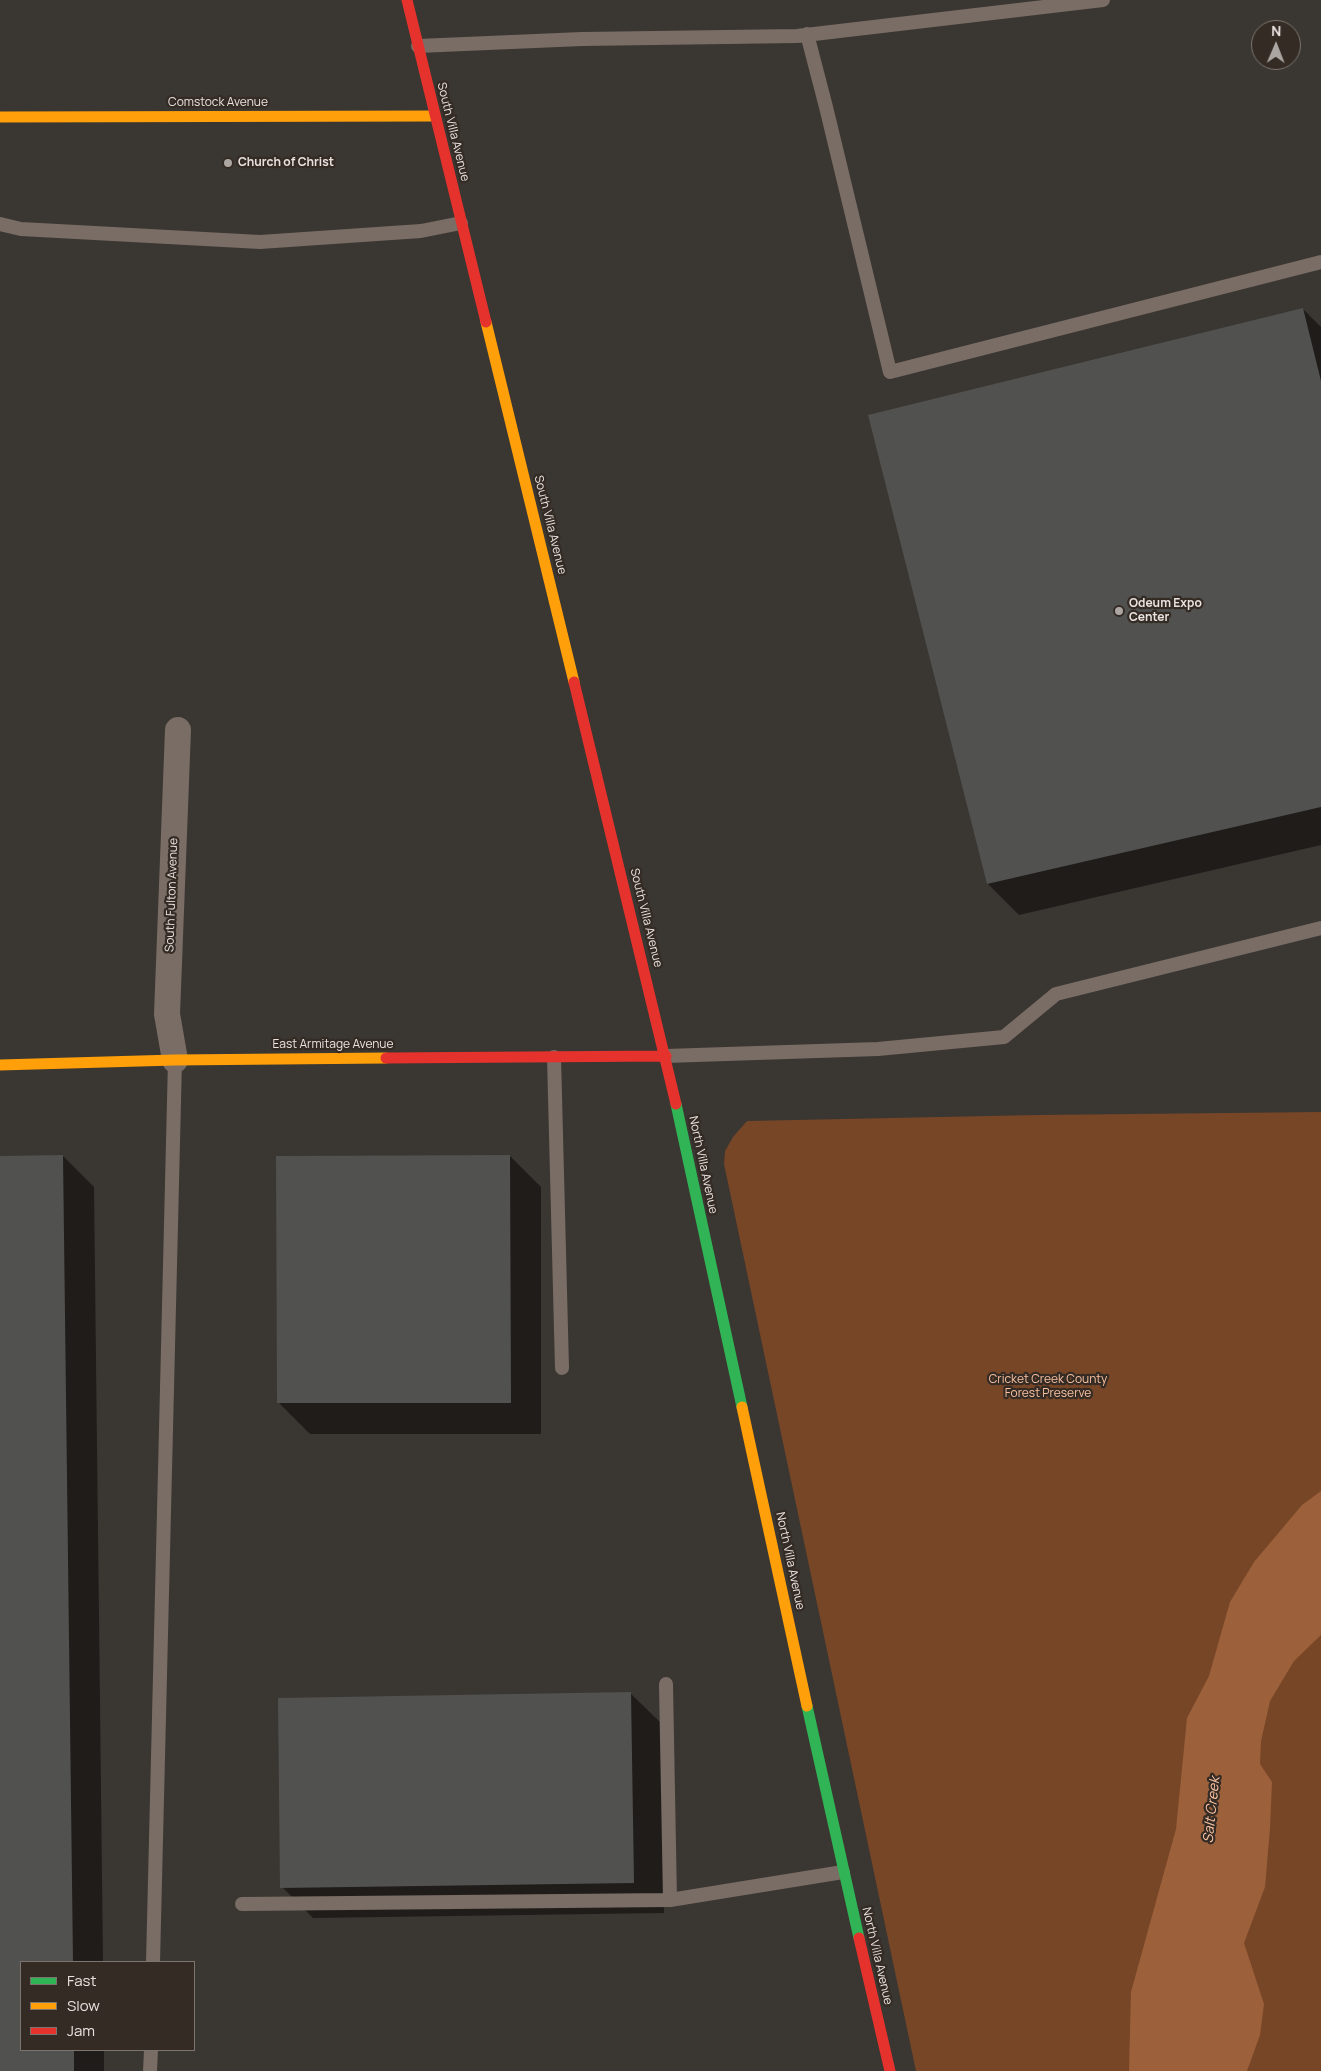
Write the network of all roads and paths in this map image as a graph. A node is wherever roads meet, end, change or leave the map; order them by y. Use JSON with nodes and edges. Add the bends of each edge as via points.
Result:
{"nodes":[{"id":1,"x":407,"y":0,"type":"edge"},
{"id":2,"x":1103,"y":0,"type":"edge"},
{"id":3,"x":807,"y":34,"type":"junction"},
{"id":4,"x":418,"y":46,"type":"junction"},
{"id":5,"x":435,"y":116,"type":"junction"},
{"id":6,"x":0,"y":117,"type":"edge"},
{"id":7,"x":461,"y":223,"type":"junction"},
{"id":8,"x":0,"y":224,"type":"edge"},
{"id":9,"x":1321,"y":262,"type":"edge"},
{"id":10,"x":178,"y":730,"type":"dead end"},
{"id":11,"x":1321,"y":928,"type":"edge"},
{"id":12,"x":666,"y":1056,"type":"junction"},
{"id":13,"x":554,"y":1057,"type":"junction"},
{"id":14,"x":175,"y":1060,"type":"junction"},
{"id":15,"x":0,"y":1065,"type":"edge"},
{"id":16,"x":562,"y":1368,"type":"dead end"},
{"id":17,"x":666,"y":1684,"type":"dead end"},
{"id":18,"x":844,"y":1872,"type":"junction"},
{"id":19,"x":670,"y":1900,"type":"junction"},
{"id":20,"x":242,"y":1904,"type":"dead end"},
{"id":21,"x":153,"y":1961,"type":"edge"},
{"id":22,"x":151,"y":2051,"type":"edge"},
{"id":23,"x":150,"y":2071,"type":"edge"},
{"id":24,"x":890,"y":2071,"type":"edge"}],
"edges":[{"from":1,"to":4,"type":"main road","name":"South Villa Avenue"},
{"from":2,"to":3,"type":"lane"},
{"from":3,"to":4,"type":"lane"},
{"from":3,"to":9,"type":"lane","via":[[890,372]]},
{"from":4,"to":5,"type":"main road","name":"South Villa Avenue"},
{"from":5,"to":6,"type":"main road","name":"Comstock Avenue"},
{"from":5,"to":7,"type":"main road","name":"South Villa Avenue"},
{"from":7,"to":8,"type":"lane","via":[[421,231],[260,242],[21,229]]},
{"from":7,"to":12,"type":"main road","name":"South Villa Avenue"},
{"from":10,"to":14,"type":"street","name":"South Fulton Avenue","via":[[167,1014]]},
{"from":11,"to":12,"type":"lane","via":[[1056,994],[1004,1036],[878,1049]]},
{"from":12,"to":13,"type":"main road","name":"East Armitage Avenue"},
{"from":12,"to":18,"type":"main road","name":"North Villa Avenue"},
{"from":13,"to":14,"type":"main road","name":"East Armitage Avenue"},
{"from":13,"to":16,"type":"lane"},
{"from":14,"to":15,"type":"main road","name":"East Armitage Avenue"},
{"from":14,"to":21,"type":"lane"},
{"from":17,"to":19,"type":"lane"},
{"from":18,"to":19,"type":"lane"},
{"from":18,"to":24,"type":"main road","name":"North Villa Avenue"},
{"from":19,"to":20,"type":"lane"},
{"from":22,"to":23,"type":"lane"}]}
